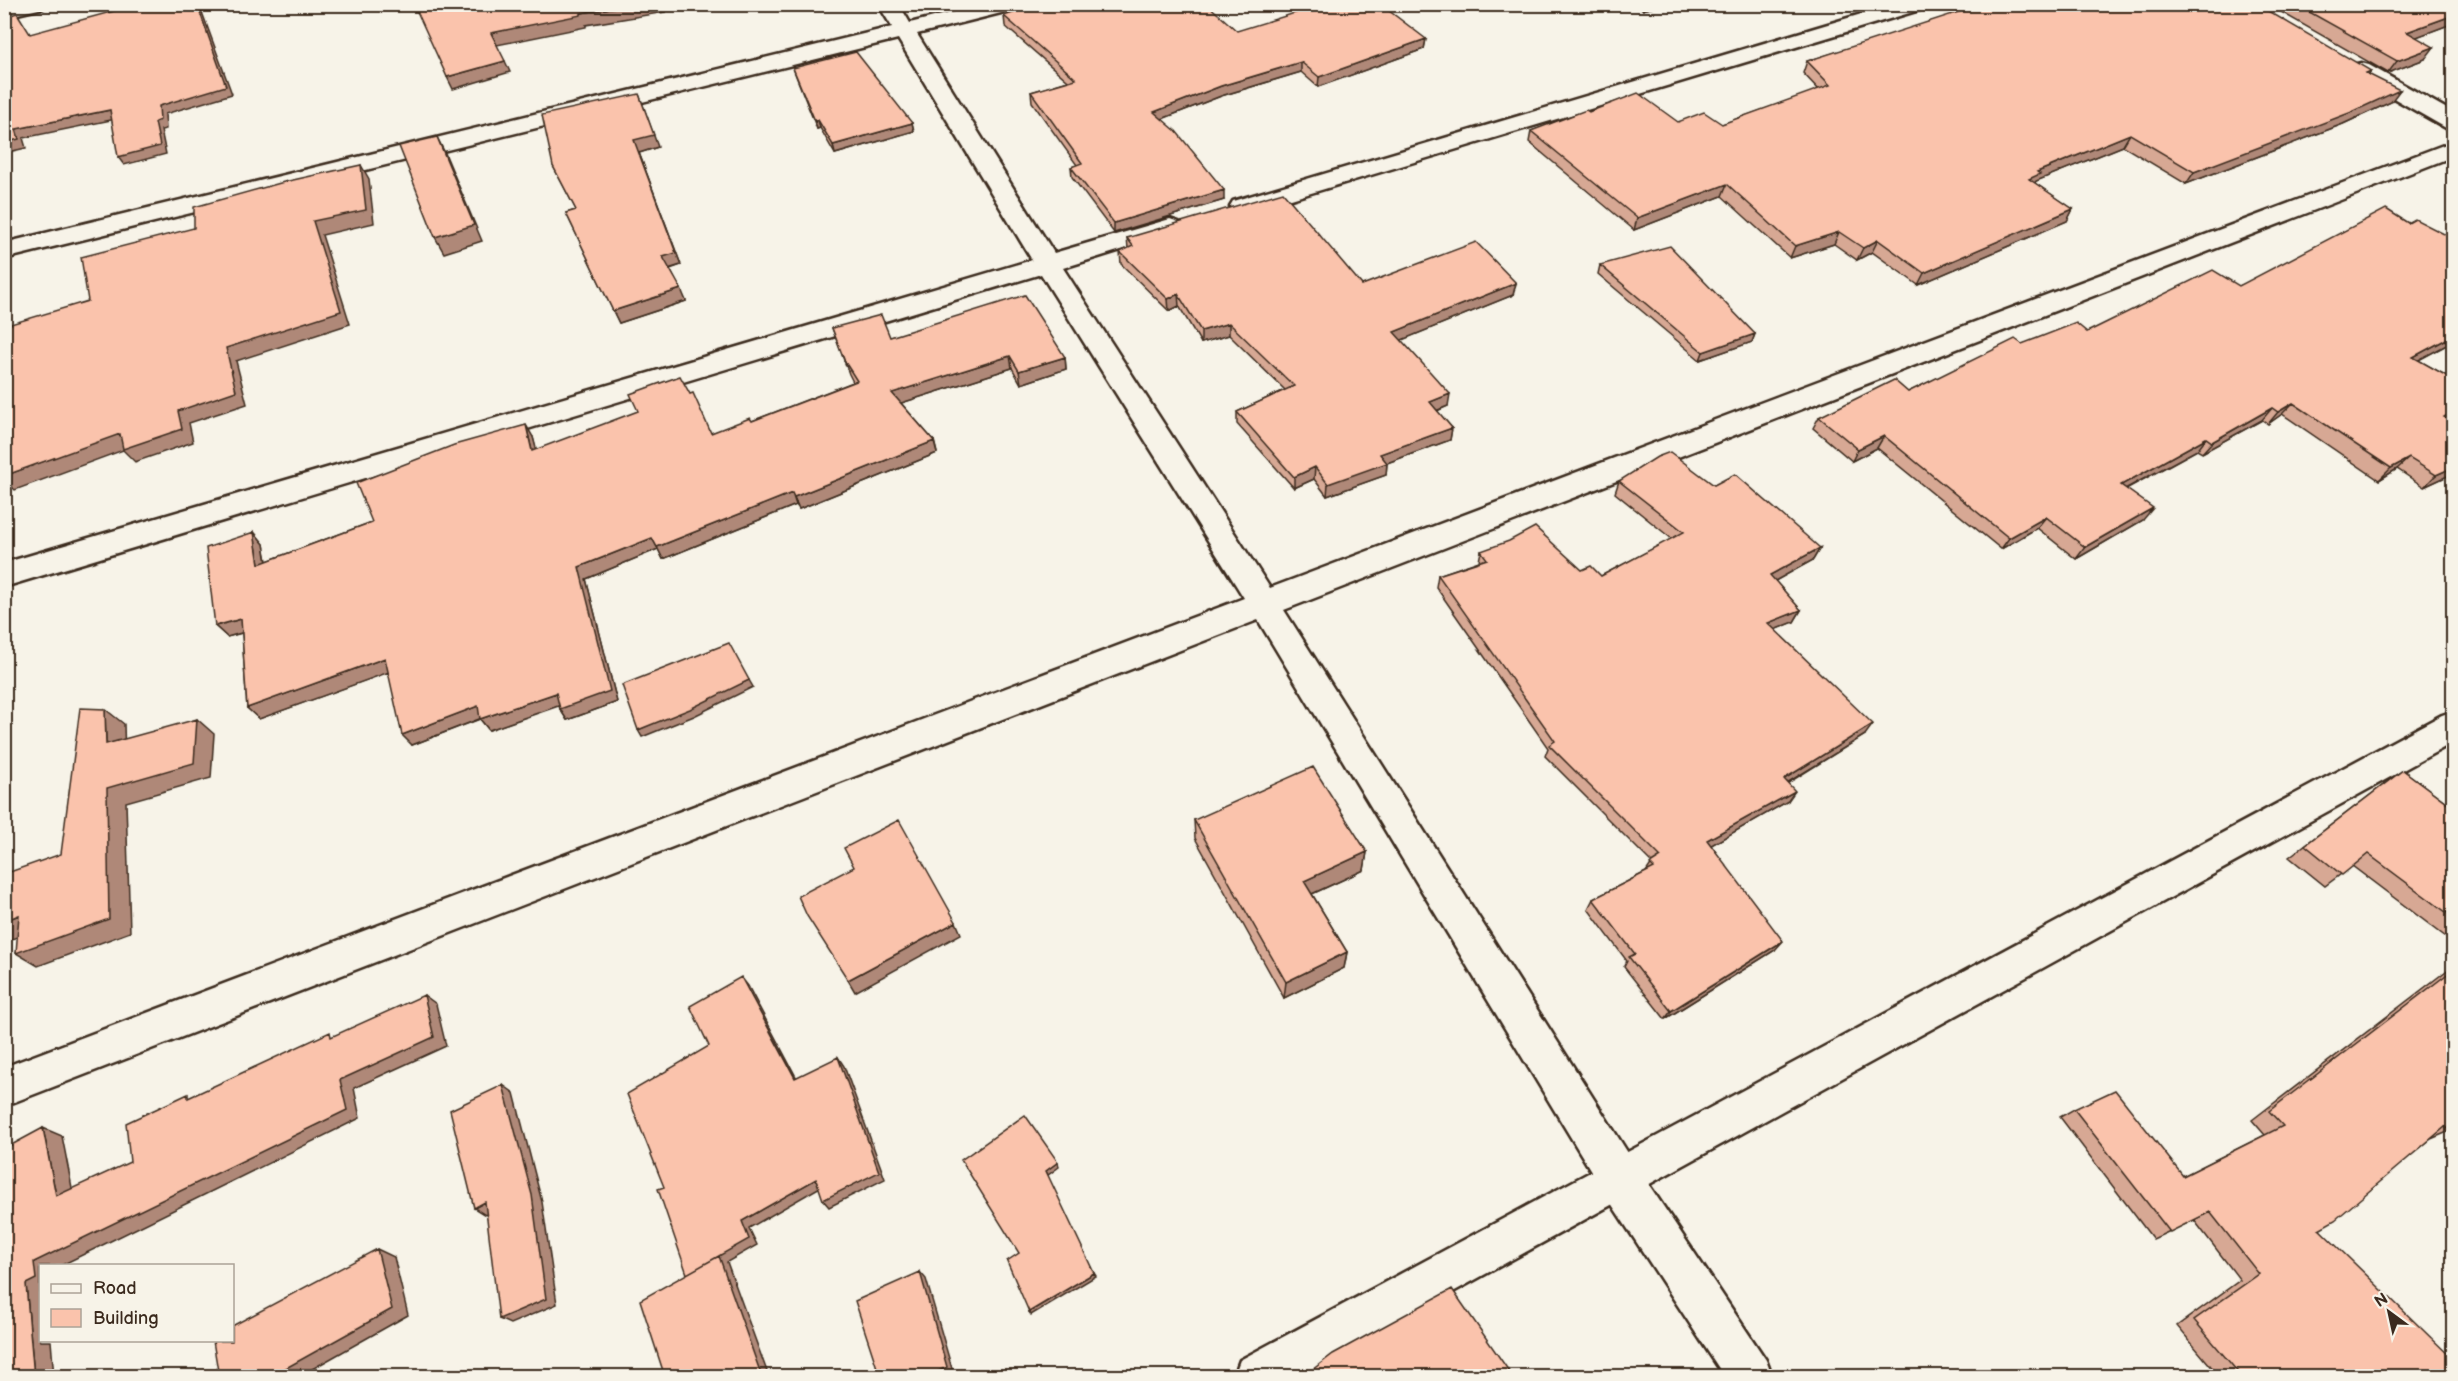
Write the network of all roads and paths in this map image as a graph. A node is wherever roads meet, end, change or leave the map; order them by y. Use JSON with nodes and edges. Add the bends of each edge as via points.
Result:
{"nodes":[{"id":1,"x":36,"y":4,"type":"edge"},
{"id":2,"x":888,"y":4,"type":"edge"},
{"id":3,"x":1014,"y":4,"type":"edge"},
{"id":4,"x":1919,"y":4,"type":"edge"},
{"id":5,"x":4,"y":11,"type":"edge"},
{"id":6,"x":904,"y":32,"type":"junction"},
{"id":7,"x":2340,"y":58,"type":"edge"},
{"id":8,"x":2454,"y":123,"type":"edge"},
{"id":9,"x":2454,"y":148,"type":"edge"},
{"id":10,"x":1220,"y":212,"type":"edge"},
{"id":11,"x":1197,"y":219,"type":"edge"},
{"id":12,"x":4,"y":250,"type":"edge"},
{"id":13,"x":1047,"y":263,"type":"junction"},
{"id":14,"x":4,"y":575,"type":"edge"},
{"id":15,"x":1264,"y":604,"type":"junction"},
{"id":16,"x":2454,"y":724,"type":"edge"},
{"id":17,"x":4,"y":1087,"type":"edge"},
{"id":18,"x":1620,"y":1179,"type":"junction"},
{"id":19,"x":1257,"y":1377,"type":"edge"},
{"id":20,"x":1750,"y":1377,"type":"edge"}],
"edges":[{"from":1,"to":5,"type":"street"},
{"from":2,"to":6,"type":"street"},
{"from":3,"to":6,"type":"street"},
{"from":4,"to":10,"type":"street"},
{"from":6,"to":12,"type":"street"},
{"from":6,"to":13,"type":"street"},
{"from":7,"to":8,"type":"street"},
{"from":9,"to":15,"type":"street"},
{"from":11,"to":13,"type":"street"},
{"from":13,"to":14,"type":"street"},
{"from":13,"to":15,"type":"street"},
{"from":15,"to":17,"type":"street"},
{"from":15,"to":18,"type":"street"},
{"from":16,"to":18,"type":"street"},
{"from":18,"to":19,"type":"street"},
{"from":18,"to":20,"type":"street"}]}
